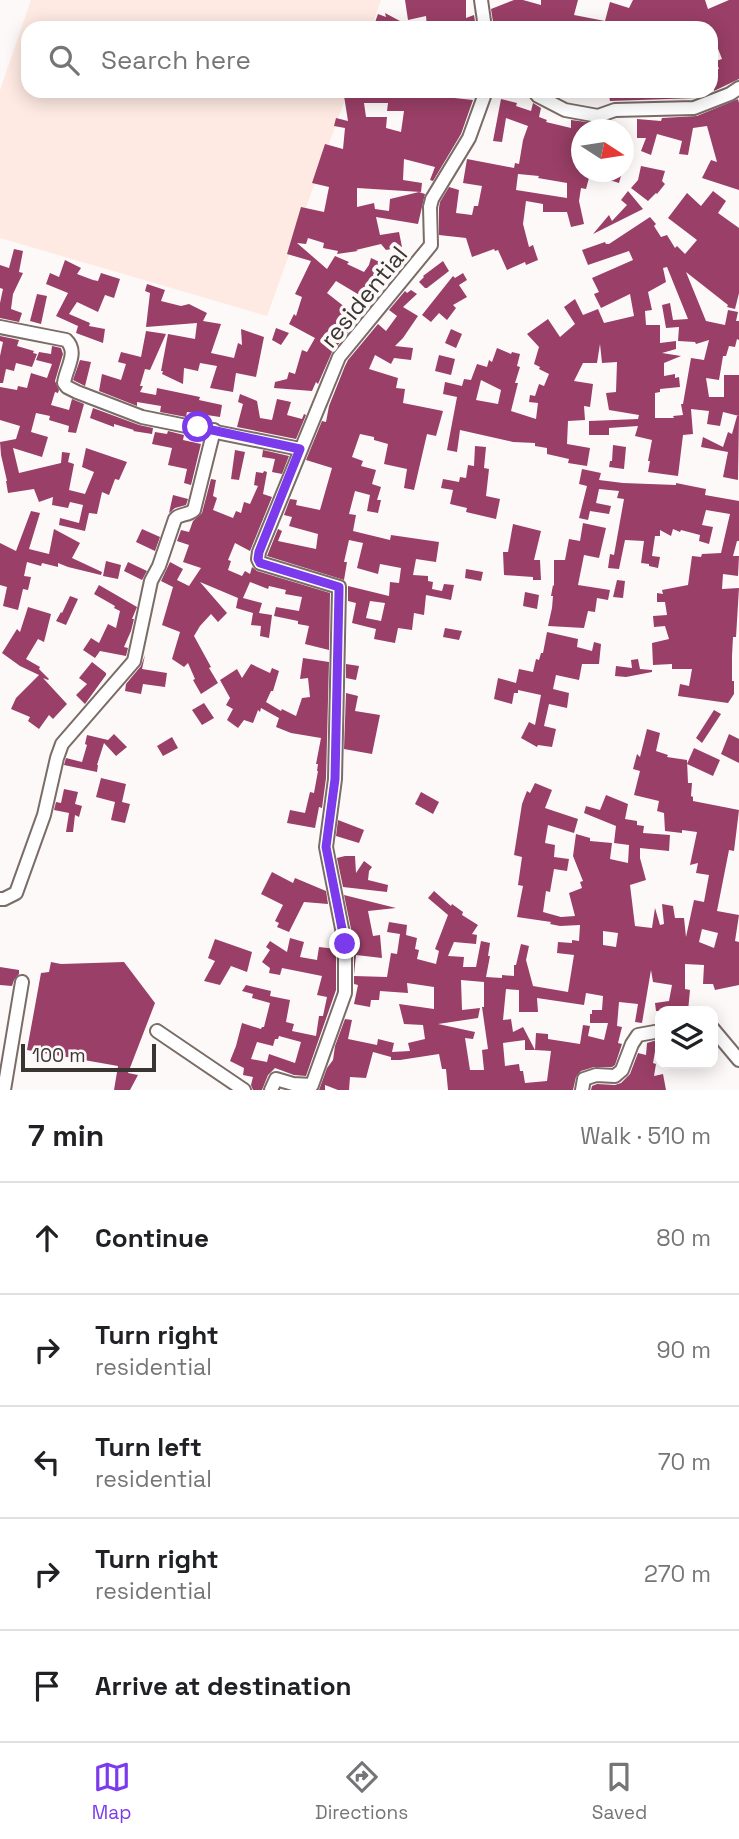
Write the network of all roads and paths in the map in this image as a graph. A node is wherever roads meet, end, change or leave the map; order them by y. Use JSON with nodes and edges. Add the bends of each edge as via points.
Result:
{"nodes":[{"id":1,"x":481,"y":0,"type":"edge"},
{"id":2,"x":484,"y":21,"type":"edge"},
{"id":3,"x":739,"y":88,"type":"edge"},
{"id":4,"x":483,"y":98,"type":"edge"},
{"id":5,"x":542,"y":98,"type":"edge"},
{"id":6,"x":0,"y":327,"type":"edge"},
{"id":7,"x":214,"y":430,"type":"junction"},
{"id":8,"x":300,"y":449,"type":"junction"},
{"id":9,"x":0,"y":899,"type":"edge"},
{"id":10,"x":22,"y":982,"type":"dead end"},
{"id":11,"x":157,"y":1031,"type":"dead end"},
{"id":12,"x":655,"y":1032,"type":"edge"},
{"id":13,"x":718,"y":1034,"type":"edge"},
{"id":14,"x":739,"y":1060,"type":"edge"},
{"id":15,"x":4,"y":1090,"type":"edge"},
{"id":16,"x":244,"y":1090,"type":"edge"},
{"id":17,"x":271,"y":1090,"type":"edge"},
{"id":18,"x":582,"y":1090,"type":"edge"}],
"edges":[{"from":1,"to":2,"type":"street"},
{"from":3,"to":5,"type":"street","via":[[694,108],[615,110],[598,116],[565,110]]},
{"from":4,"to":8,"type":"street","name":"residential","via":[[469,138],[432,199],[431,245],[339,357]]},
{"from":6,"to":7,"type":"street","via":[[72,345],[67,387],[142,417]]},
{"from":7,"to":8,"type":"street"},
{"from":7,"to":9,"type":"street","via":[[194,509],[175,519],[151,581],[134,661],[62,744],[44,815],[16,892]]},
{"from":8,"to":17,"type":"street","name":"residential","via":[[258,559],[339,587],[335,779],[326,847],[345,944],[345,993],[312,1085],[276,1079]]},
{"from":10,"to":15,"type":"street"},
{"from":11,"to":16,"type":"street"},
{"from":12,"to":18,"type":"street","via":[[638,1035],[615,1076],[584,1079]]},
{"from":13,"to":14,"type":"street"}]}
